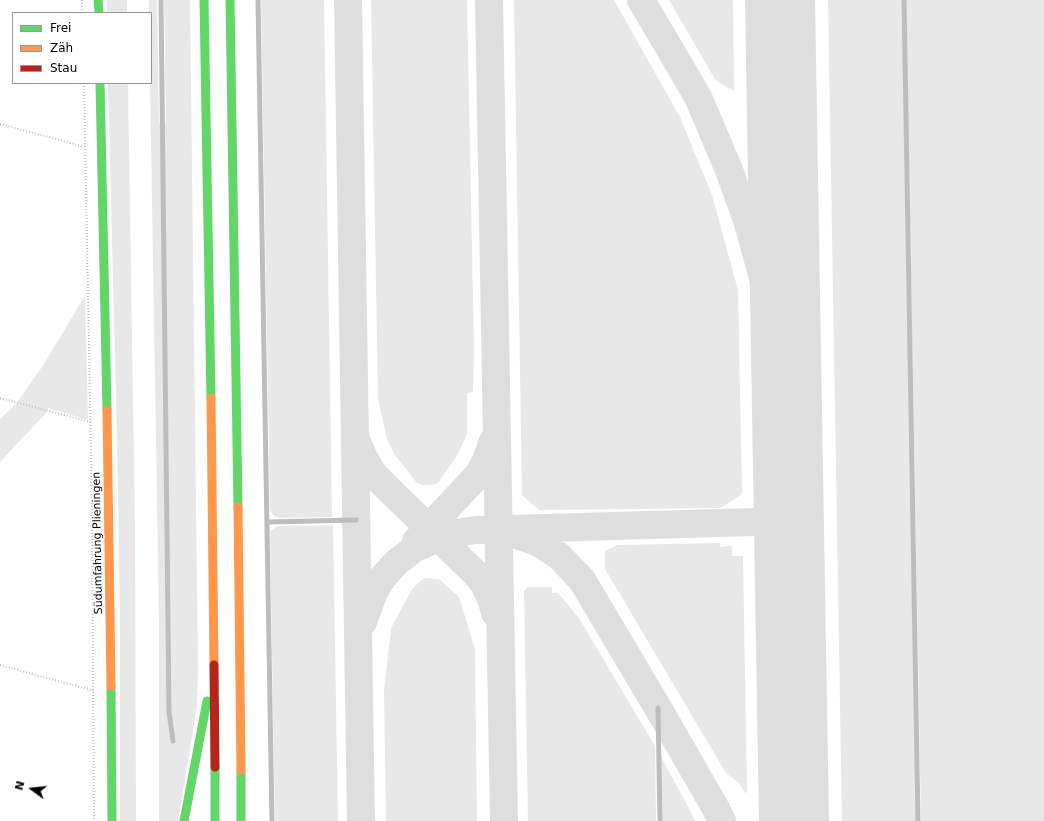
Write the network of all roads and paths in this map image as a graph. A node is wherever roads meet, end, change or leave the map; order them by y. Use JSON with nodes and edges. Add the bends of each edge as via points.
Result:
{"nodes":[{"id":1,"x":82,"y":0,"type":"edge"},
{"id":2,"x":98,"y":0,"type":"edge"},
{"id":3,"x":160,"y":0,"type":"edge"},
{"id":4,"x":204,"y":0,"type":"edge"},
{"id":5,"x":230,"y":0,"type":"edge"},
{"id":6,"x":258,"y":0,"type":"edge"},
{"id":7,"x":904,"y":0,"type":"edge"},
{"id":8,"x":82,"y":12,"type":"edge"},
{"id":9,"x":99,"y":12,"type":"edge"},
{"id":10,"x":84,"y":84,"type":"edge"},
{"id":11,"x":100,"y":84,"type":"edge"},
{"id":12,"x":0,"y":124,"type":"edge"},
{"id":13,"x":85,"y":147,"type":"junction"},
{"id":14,"x":0,"y":398,"type":"edge"},
{"id":15,"x":91,"y":422,"type":"junction"},
{"id":16,"x":356,"y":520,"type":"dead end"},
{"id":17,"x":268,"y":522,"type":"junction"},
{"id":18,"x":0,"y":665,"type":"edge"},
{"id":19,"x":214,"y":673,"type":"junction"},
{"id":20,"x":94,"y":691,"type":"junction"},
{"id":21,"x":658,"y":708,"type":"dead end"},
{"id":22,"x":173,"y":742,"type":"dead end"},
{"id":23,"x":94,"y":821,"type":"edge"},
{"id":24,"x":112,"y":821,"type":"edge"},
{"id":25,"x":184,"y":821,"type":"edge"},
{"id":26,"x":214,"y":821,"type":"edge"},
{"id":27,"x":241,"y":821,"type":"edge"},
{"id":28,"x":272,"y":821,"type":"edge"},
{"id":29,"x":660,"y":821,"type":"edge"},
{"id":30,"x":918,"y":821,"type":"edge"}],
"edges":[{"from":1,"to":8,"type":"path"},
{"from":2,"to":9,"type":"main road"},
{"from":3,"to":22,"type":"lane","via":[[169,712]]},
{"from":4,"to":19,"type":"main road"},
{"from":5,"to":27,"type":"main road"},
{"from":6,"to":17,"type":"lane"},
{"from":7,"to":30,"type":"lane"},
{"from":10,"to":13,"type":"path"},
{"from":11,"to":24,"type":"main road","name":"Südumfahrung Plieningen","via":[[111,588]]},
{"from":12,"to":13,"type":"path"},
{"from":13,"to":15,"type":"path"},
{"from":14,"to":15,"type":"path"},
{"from":15,"to":20,"type":"path"},
{"from":16,"to":17,"type":"lane"},
{"from":17,"to":28,"type":"lane"},
{"from":18,"to":20,"type":"path"},
{"from":19,"to":25,"type":"main road","via":[[200,731]]},
{"from":19,"to":26,"type":"main road"},
{"from":20,"to":23,"type":"path"},
{"from":21,"to":29,"type":"lane"}]}
